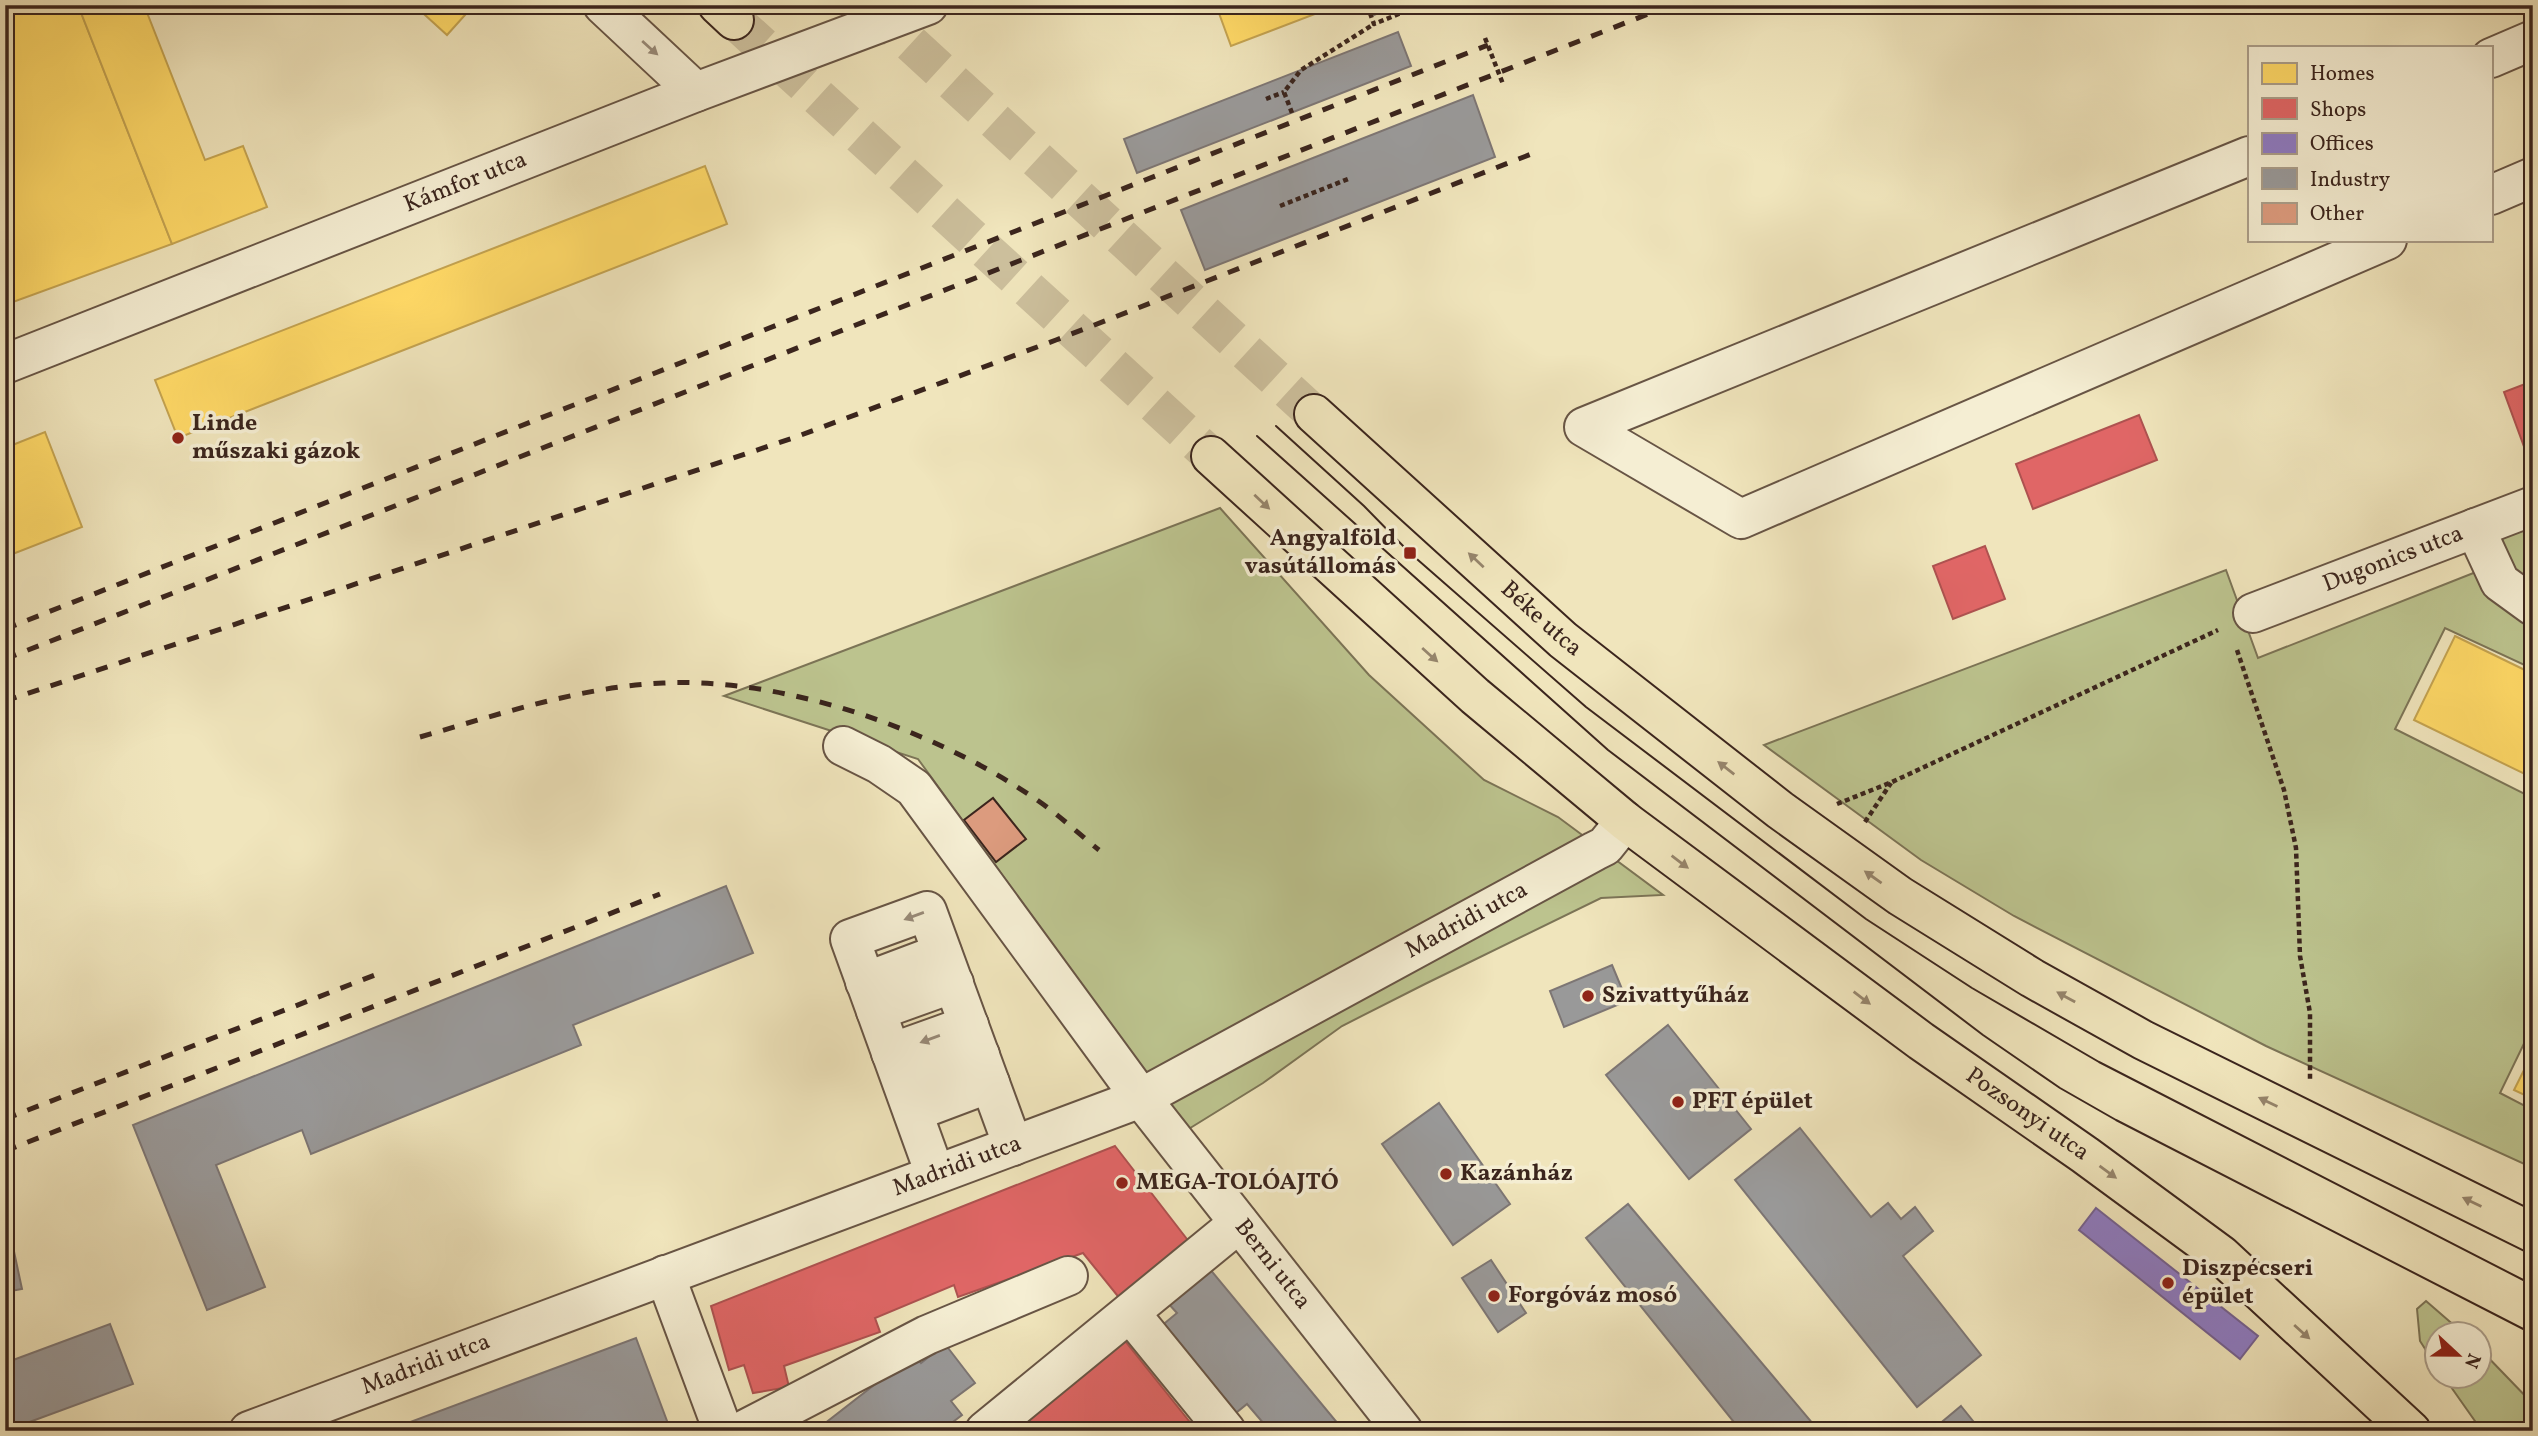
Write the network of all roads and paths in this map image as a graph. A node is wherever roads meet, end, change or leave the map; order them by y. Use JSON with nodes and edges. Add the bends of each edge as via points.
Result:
{"nodes":[{"id":1,"x":603,"y":5,"type":"edge"},
{"id":2,"x":928,"y":5,"type":"edge"},
{"id":3,"x":1367,"y":5,"type":"edge"},
{"id":4,"x":1421,"y":5,"type":"edge"},
{"id":5,"x":1374,"y":24,"type":"junction"},
{"id":6,"x":1485,"y":38,"type":"dead end"},
{"id":7,"x":2533,"y":40,"type":"edge"},
{"id":8,"x":2492,"y":58,"type":"edge"},
{"id":9,"x":1503,"y":84,"type":"dead end"},
{"id":10,"x":696,"y":92,"type":"junction"},
{"id":11,"x":1284,"y":92,"type":"junction"},
{"id":12,"x":1266,"y":99,"type":"dead end"},
{"id":13,"x":1292,"y":113,"type":"dead end"},
{"id":14,"x":2248,"y":156,"type":"edge"},
{"id":15,"x":2533,"y":177,"type":"edge"},
{"id":16,"x":1348,"y":179,"type":"dead end"},
{"id":17,"x":2492,"y":195,"type":"edge"},
{"id":18,"x":1280,"y":206,"type":"dead end"},
{"id":19,"x":2382,"y":242,"type":"edge"},
{"id":20,"x":5,"y":364,"type":"edge"},
{"id":21,"x":1314,"y":414,"type":"tunnel mouth"},
{"id":22,"x":1211,"y":456,"type":"tunnel mouth"},
{"id":23,"x":2533,"y":506,"type":"edge"},
{"id":24,"x":2474,"y":528,"type":"junction"},
{"id":25,"x":2533,"y":607,"type":"edge"},
{"id":26,"x":2253,"y":613,"type":"junction"},
{"id":27,"x":843,"y":746,"type":"dead end"},
{"id":28,"x":1892,"y":782,"type":"junction"},
{"id":29,"x":1829,"y":807,"type":"dead end"},
{"id":30,"x":1625,"y":821,"type":"junction"},
{"id":31,"x":1860,"y":831,"type":"dead end"},
{"id":32,"x":948,"y":968,"type":"junction"},
{"id":33,"x":871,"y":996,"type":"junction"},
{"id":34,"x":980,"y":1055,"type":"junction"},
{"id":35,"x":902,"y":1083,"type":"junction"},
{"id":36,"x":2309,"y":1088,"type":"dead end"},
{"id":37,"x":1141,"y":1098,"type":"junction"},
{"id":38,"x":1013,"y":1146,"type":"junction"},
{"id":39,"x":935,"y":1174,"type":"junction"},
{"id":40,"x":1239,"y":1223,"type":"junction"},
{"id":41,"x":2533,"y":1233,"type":"edge"},
{"id":42,"x":665,"y":1275,"type":"junction"},
{"id":43,"x":1068,"y":1276,"type":"dead end"},
{"id":44,"x":1130,"y":1313,"type":"junction"},
{"id":45,"x":308,"y":1421,"type":"edge"},
{"id":46,"x":249,"y":1431,"type":"edge"},
{"id":47,"x":723,"y":1431,"type":"edge"},
{"id":48,"x":742,"y":1431,"type":"edge"},
{"id":49,"x":985,"y":1431,"type":"edge"},
{"id":50,"x":1226,"y":1431,"type":"edge"},
{"id":51,"x":1403,"y":1431,"type":"edge"},
{"id":52,"x":2411,"y":1431,"type":"edge"}],
"edges":[{"from":1,"to":10,"type":"street","one_way":true},
{"from":2,"to":10,"type":"street","name":"Kámfor utca"},
{"from":3,"to":5,"type":"path"},
{"from":4,"to":5,"type":"path"},
{"from":5,"to":11,"type":"path","via":[[1301,70]]},
{"from":6,"to":9,"type":"path"},
{"from":7,"to":8,"type":"street"},
{"from":10,"to":20,"type":"street","name":"Kámfor utca"},
{"from":11,"to":12,"type":"path"},
{"from":11,"to":13,"type":"path"},
{"from":14,"to":19,"type":"street","via":[[1584,427],[1741,519]]},
{"from":15,"to":17,"type":"street"},
{"from":16,"to":18,"type":"path"},
{"from":41,"to":21,"type":"main road","name":"Béke utca","one_way":true,"via":[[2143,1040],[1900,896],[1780,810],[1563,640]]},
{"from":22,"to":30,"type":"main road","one_way":true,"via":[[1475,696]]},
{"from":23,"to":24,"type":"street","name":"Dugonics utca"},
{"from":24,"to":25,"type":"street","via":[[2500,582]]},
{"from":24,"to":26,"type":"street","name":"Dugonics utca"},
{"from":26,"to":28,"type":"path"},
{"from":26,"to":36,"type":"path","via":[[2234,642],[2284,790],[2296,848],[2300,956],[2310,1013]]},
{"from":27,"to":37,"type":"street","name":"Berni utca","via":[[914,788]]},
{"from":28,"to":29,"type":"path"},
{"from":28,"to":31,"type":"path"},
{"from":30,"to":37,"type":"street","name":"Madridi utca","via":[[1605,846]]},
{"from":30,"to":52,"type":"main road","name":"Pozsonyi utca","one_way":true,"via":[[1911,1034],[2221,1255]]},
{"from":32,"to":33,"type":"street"},
{"from":32,"to":33,"type":"street","one_way":true,"via":[[928,911],[850,939]]},
{"from":32,"to":34,"type":"street"},
{"from":33,"to":35,"type":"street"},
{"from":34,"to":35,"type":"street"},
{"from":34,"to":35,"type":"street","one_way":true},
{"from":34,"to":38,"type":"street"},
{"from":35,"to":39,"type":"street"},
{"from":37,"to":38,"type":"street","name":"Madridi utca"},
{"from":37,"to":40,"type":"street","name":"Berni utca"},
{"from":38,"to":39,"type":"street","name":"Madridi utca"},
{"from":39,"to":42,"type":"street","name":"Madridi utca"},
{"from":40,"to":44,"type":"street"},
{"from":40,"to":51,"type":"street","name":"Berni utca"},
{"from":42,"to":45,"type":"street","name":"Madridi utca"},
{"from":42,"to":47,"type":"street"},
{"from":43,"to":48,"type":"street","via":[[927,1335]]},
{"from":44,"to":49,"type":"street"},
{"from":44,"to":50,"type":"street"},
{"from":45,"to":46,"type":"street","name":"Madridi utca"}]}
